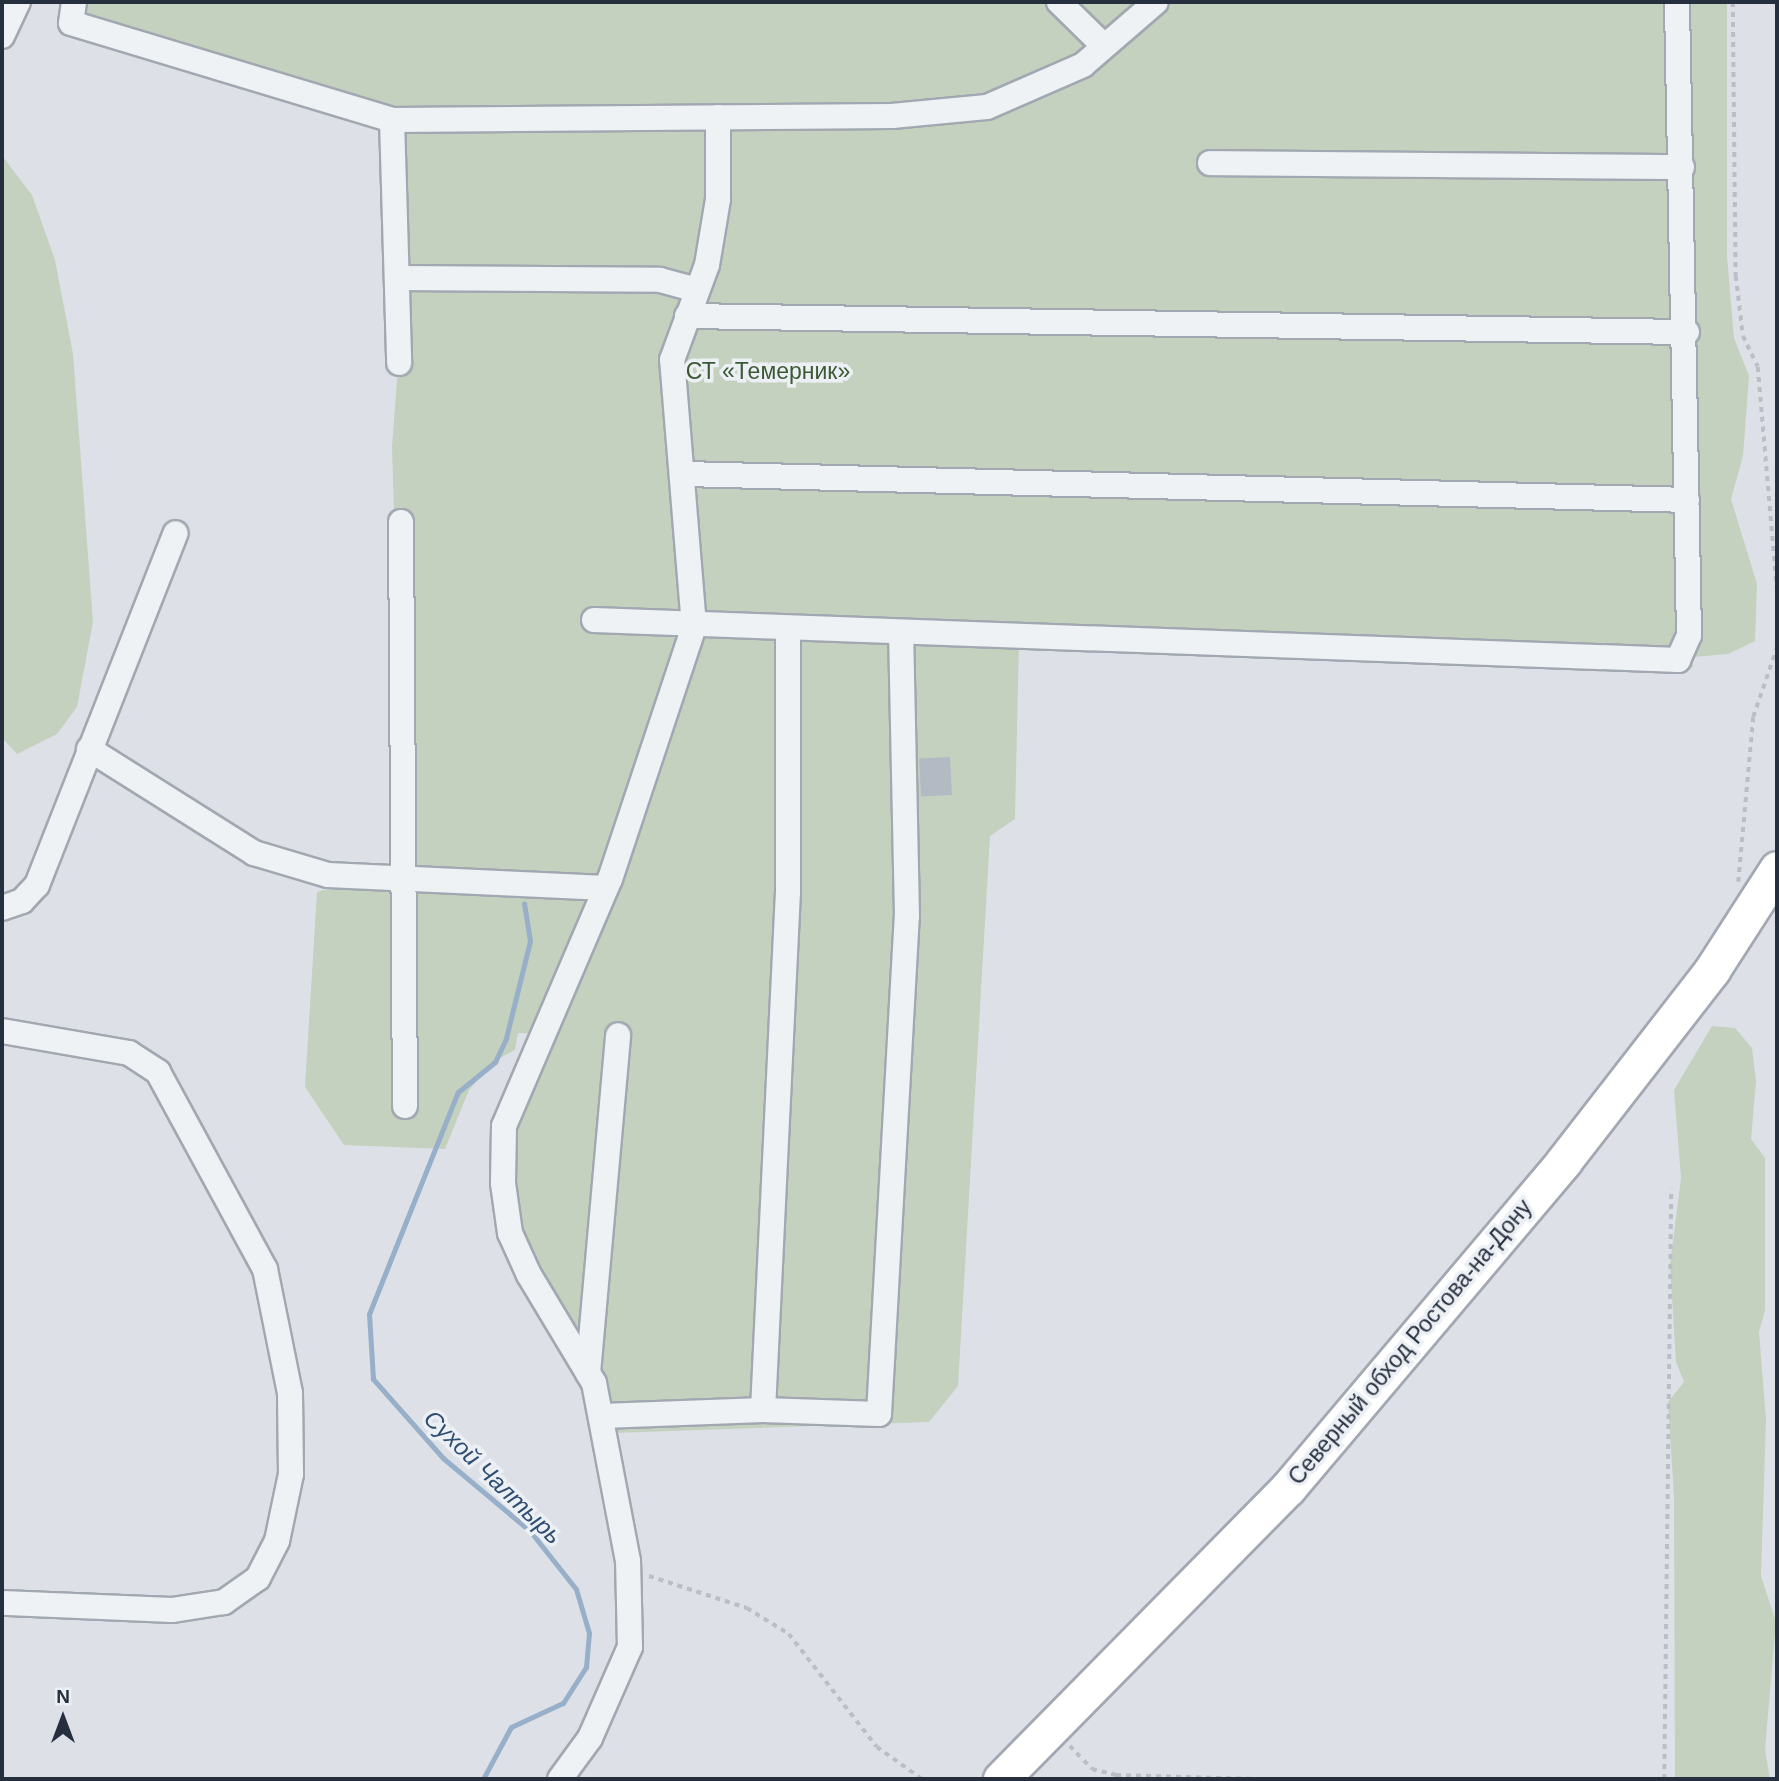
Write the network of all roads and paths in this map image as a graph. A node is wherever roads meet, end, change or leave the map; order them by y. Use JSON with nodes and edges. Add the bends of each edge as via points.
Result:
{"nodes":[{"id":1,"x":18,"y":2,"type":"edge"},
{"id":2,"x":74,"y":2,"type":"edge"},
{"id":3,"x":1059,"y":2,"type":"edge"},
{"id":4,"x":1156,"y":2,"type":"edge"},
{"id":5,"x":1677,"y":2,"type":"edge"},
{"id":6,"x":1733,"y":2,"type":"edge"},
{"id":7,"x":2,"y":36,"type":"edge"},
{"id":8,"x":1103,"y":45,"type":"junction"},
{"id":9,"x":718,"y":117,"type":"junction"},
{"id":10,"x":392,"y":120,"type":"junction"},
{"id":11,"x":1210,"y":163,"type":"dead end"},
{"id":12,"x":1682,"y":167,"type":"junction"},
{"id":13,"x":397,"y":278,"type":"junction"},
{"id":14,"x":697,"y":290,"type":"junction"},
{"id":15,"x":687,"y":316,"type":"junction"},
{"id":16,"x":1687,"y":332,"type":"junction"},
{"id":17,"x":399,"y":363,"type":"dead end"},
{"id":18,"x":684,"y":474,"type":"junction"},
{"id":19,"x":1688,"y":500,"type":"junction"},
{"id":20,"x":401,"y":522,"type":"dead end"},
{"id":21,"x":176,"y":533,"type":"dead end"},
{"id":22,"x":1777,"y":589,"type":"edge"},
{"id":23,"x":594,"y":620,"type":"dead end"},
{"id":24,"x":694,"y":626,"type":"junction"},
{"id":25,"x":788,"y":629,"type":"junction"},
{"id":26,"x":901,"y":633,"type":"junction"},
{"id":27,"x":1777,"y":647,"type":"edge"},
{"id":28,"x":89,"y":748,"type":"junction"},
{"id":29,"x":1777,"y":869,"type":"edge"},
{"id":30,"x":404,"y":883,"type":"junction"},
{"id":31,"x":606,"y":888,"type":"junction"},
{"id":32,"x":1737,"y":896,"type":"dead end"},
{"id":33,"x":1777,"y":907,"type":"edge"},
{"id":34,"x":2,"y":908,"type":"edge"},
{"id":35,"x":2,"y":1031,"type":"edge"},
{"id":36,"x":618,"y":1035,"type":"dead end"},
{"id":37,"x":405,"y":1106,"type":"dead end"},
{"id":38,"x":1671,"y":1189,"type":"dead end"},
{"id":39,"x":588,"y":1373,"type":"junction"},
{"id":40,"x":763,"y":1410,"type":"junction"},
{"id":41,"x":602,"y":1416,"type":"junction"},
{"id":42,"x":629,"y":1571,"type":"junction"},
{"id":43,"x":2,"y":1604,"type":"edge"},
{"id":44,"x":1066,"y":1742,"type":"junction"},
{"id":45,"x":560,"y":1779,"type":"edge"},
{"id":46,"x":922,"y":1779,"type":"edge"},
{"id":47,"x":1001,"y":1779,"type":"edge"},
{"id":48,"x":1030,"y":1779,"type":"edge"},
{"id":49,"x":1257,"y":1779,"type":"edge"},
{"id":50,"x":1664,"y":1779,"type":"edge"}],
"edges":[{"from":1,"to":7,"type":"street"},
{"from":2,"to":10,"type":"street","via":[[71,23]]},
{"from":3,"to":8,"type":"street"},
{"from":4,"to":8,"type":"street"},
{"from":5,"to":12,"type":"street"},
{"from":6,"to":22,"type":"path","via":[[1736,276],[1743,336],[1758,367]]},
{"from":8,"to":9,"type":"street","via":[[1083,65],[987,107],[892,116]]},
{"from":9,"to":10,"type":"street"},
{"from":9,"to":14,"type":"street","via":[[718,199],[707,265]]},
{"from":10,"to":13,"type":"street"},
{"from":11,"to":12,"type":"street"},
{"from":12,"to":16,"type":"street"},
{"from":13,"to":14,"type":"street","via":[[660,281]]},
{"from":13,"to":17,"type":"street"},
{"from":14,"to":15,"type":"street"},
{"from":15,"to":16,"type":"street"},
{"from":15,"to":18,"type":"street","via":[[672,360]]},
{"from":16,"to":19,"type":"street"},
{"from":18,"to":19,"type":"street"},
{"from":18,"to":24,"type":"street"},
{"from":19,"to":26,"type":"street","via":[[1689,635],[1678,660]]},
{"from":20,"to":30,"type":"street"},
{"from":21,"to":28,"type":"street"},
{"from":23,"to":24,"type":"street"},
{"from":24,"to":25,"type":"street"},
{"from":24,"to":31,"type":"street"},
{"from":25,"to":26,"type":"street"},
{"from":25,"to":40,"type":"street","via":[[788,892]]},
{"from":26,"to":40,"type":"street","via":[[906,916],[879,1414]]},
{"from":27,"to":32,"type":"path","via":[[1753,717]]},
{"from":28,"to":30,"type":"street","via":[[254,853],[328,875]]},
{"from":28,"to":34,"type":"street","via":[[37,885],[22,901]]},
{"from":29,"to":47,"type":"highway","name":"Северный обход Ростова-на-Дону","via":[[1712,970],[1564,1161],[1288,1488]]},
{"from":30,"to":31,"type":"street"},
{"from":30,"to":37,"type":"street"},
{"from":31,"to":39,"type":"street","via":[[504,1126],[503,1183],[510,1233],[529,1275]]},
{"from":33,"to":44,"type":"highway","name":"Северный обход Ростова-на-Дону","via":[[1729,982],[1580,1174],[1321,1480]]},
{"from":35,"to":43,"type":"street","via":[[129,1053],[158,1072],[265,1269],[290,1393],[291,1474],[277,1541],[258,1578],[224,1602],[172,1610]]},
{"from":36,"to":39,"type":"street"},
{"from":38,"to":50,"type":"path"},
{"from":39,"to":41,"type":"street"},
{"from":40,"to":41,"type":"street"},
{"from":41,"to":42,"type":"street"},
{"from":42,"to":45,"type":"street","via":[[630,1647],[590,1738]]},
{"from":42,"to":46,"type":"path","via":[[747,1608],[789,1634],[877,1747]]},
{"from":44,"to":48,"type":"highway","name":"Северный обход Ростова-на-Дону"},
{"from":44,"to":49,"type":"path","via":[[1091,1769],[1116,1775]]}]}
